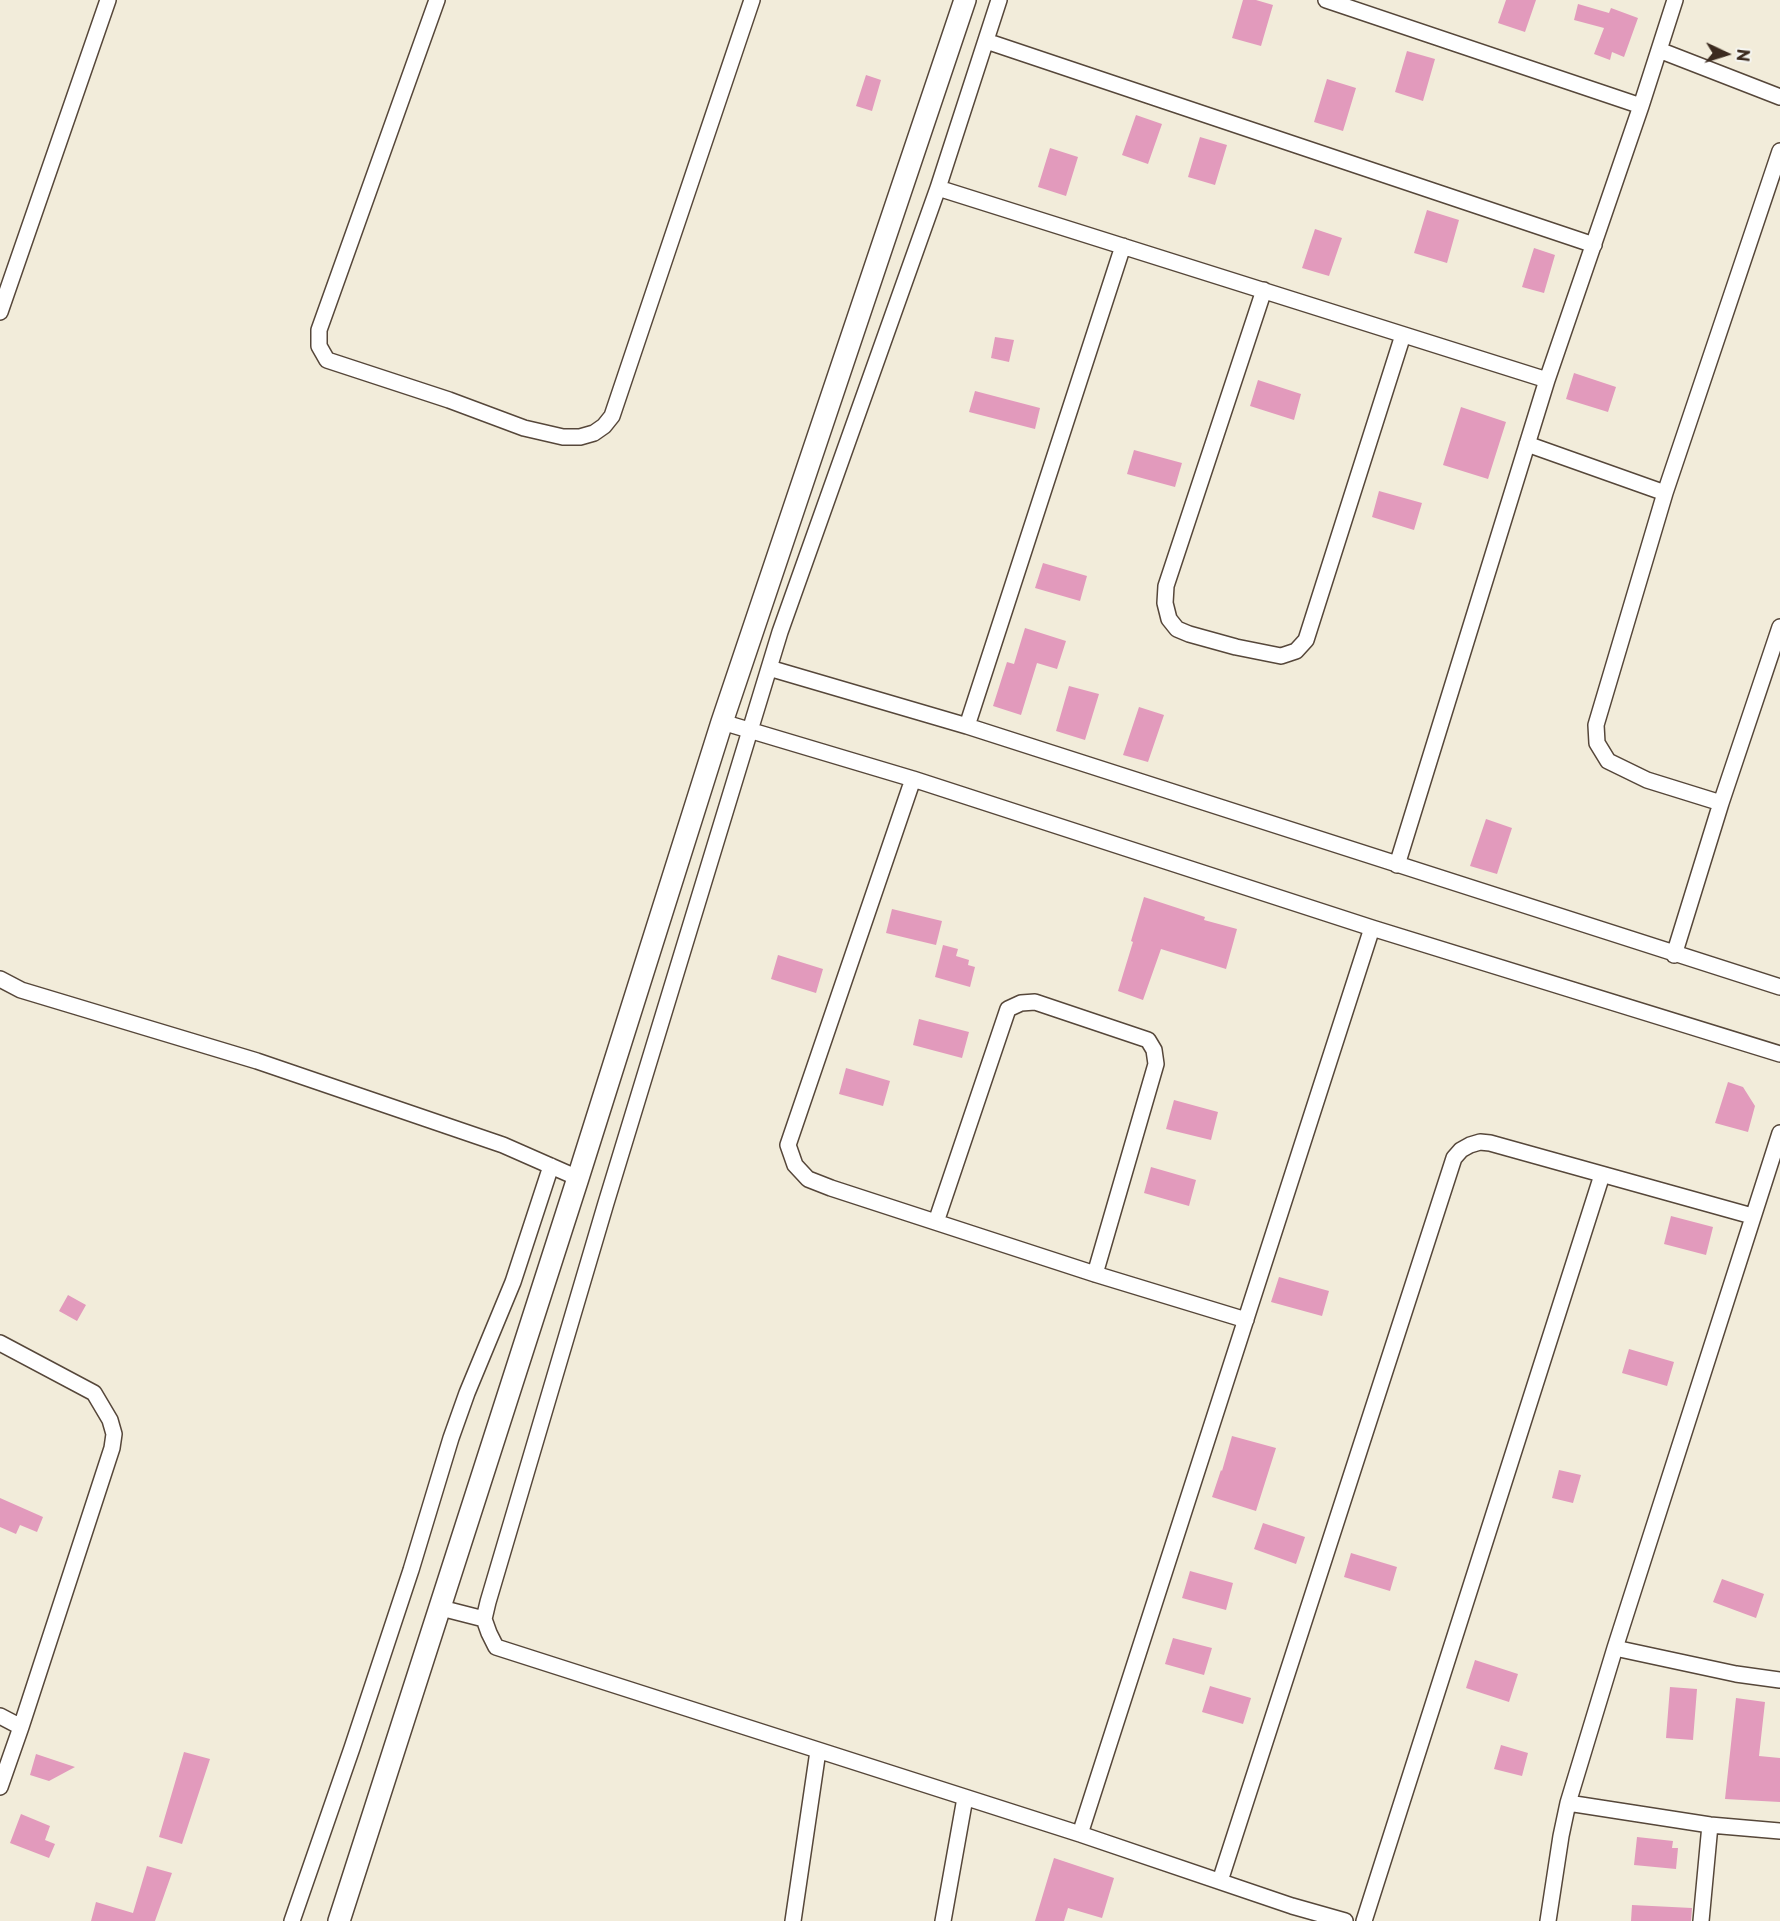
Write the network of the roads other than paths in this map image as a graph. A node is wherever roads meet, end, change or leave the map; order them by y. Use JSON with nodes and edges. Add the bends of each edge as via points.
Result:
{"nodes":[{"id":1,"x":108,"y":0,"type":"edge"},
{"id":2,"x":436,"y":0,"type":"edge"},
{"id":3,"x":752,"y":0,"type":"edge"},
{"id":4,"x":964,"y":0,"type":"edge"},
{"id":5,"x":999,"y":0,"type":"edge"},
{"id":6,"x":1329,"y":0,"type":"edge"},
{"id":7,"x":1674,"y":0,"type":"edge"},
{"id":8,"x":986,"y":41,"type":"junction"},
{"id":9,"x":1659,"y":50,"type":"junction"},
{"id":10,"x":1780,"y":97,"type":"edge"},
{"id":11,"x":1641,"y":106,"type":"junction"},
{"id":12,"x":1780,"y":151,"type":"edge"},
{"id":13,"x":938,"y":188,"type":"junction"},
{"id":14,"x":1594,"y":245,"type":"junction"},
{"id":15,"x":1123,"y":246,"type":"junction"},
{"id":16,"x":5,"y":276,"type":"edge"},
{"id":17,"x":1264,"y":290,"type":"junction"},
{"id":18,"x":0,"y":312,"type":"edge"},
{"id":19,"x":1403,"y":335,"type":"junction"},
{"id":20,"x":1547,"y":380,"type":"junction"},
{"id":21,"x":1527,"y":444,"type":"junction"},
{"id":22,"x":1665,"y":493,"type":"junction"},
{"id":23,"x":1780,"y":627,"type":"edge"},
{"id":24,"x":769,"y":668,"type":"junction"},
{"id":25,"x":722,"y":722,"type":"junction"},
{"id":26,"x":967,"y":726,"type":"junction"},
{"id":27,"x":752,"y":729,"type":"junction"},
{"id":28,"x":912,"y":779,"type":"junction"},
{"id":29,"x":1721,"y":803,"type":"junction"},
{"id":30,"x":1397,"y":865,"type":"junction"},
{"id":31,"x":1372,"y":927,"type":"junction"},
{"id":32,"x":1674,"y":955,"type":"junction"},
{"id":33,"x":0,"y":979,"type":"edge"},
{"id":34,"x":1780,"y":987,"type":"edge"},
{"id":35,"x":1780,"y":1054,"type":"edge"},
{"id":36,"x":1780,"y":1133,"type":"edge"},
{"id":37,"x":551,"y":1166,"type":"junction"},
{"id":38,"x":1602,"y":1175,"type":"junction"},
{"id":39,"x":578,"y":1178,"type":"junction"},
{"id":40,"x":1752,"y":1216,"type":"junction"},
{"id":41,"x":936,"y":1222,"type":"junction"},
{"id":42,"x":1095,"y":1274,"type":"junction"},
{"id":43,"x":1246,"y":1320,"type":"junction"},
{"id":44,"x":0,"y":1343,"type":"edge"},
{"id":45,"x":441,"y":1608,"type":"junction"},
{"id":46,"x":484,"y":1619,"type":"junction"},
{"id":47,"x":1616,"y":1648,"type":"junction"},
{"id":48,"x":1780,"y":1679,"type":"edge"},
{"id":49,"x":0,"y":1716,"type":"edge"},
{"id":50,"x":21,"y":1728,"type":"junction"},
{"id":51,"x":818,"y":1751,"type":"junction"},
{"id":52,"x":0,"y":1787,"type":"edge"},
{"id":53,"x":965,"y":1798,"type":"junction"},
{"id":54,"x":1568,"y":1803,"type":"junction"},
{"id":55,"x":1710,"y":1826,"type":"junction"},
{"id":56,"x":1780,"y":1831,"type":"edge"},
{"id":57,"x":1080,"y":1834,"type":"junction"},
{"id":58,"x":1220,"y":1881,"type":"junction"},
{"id":59,"x":292,"y":1921,"type":"edge"},
{"id":60,"x":339,"y":1921,"type":"edge"},
{"id":61,"x":793,"y":1921,"type":"edge"},
{"id":62,"x":943,"y":1921,"type":"edge"},
{"id":63,"x":1345,"y":1921,"type":"edge"},
{"id":64,"x":1364,"y":1921,"type":"edge"},
{"id":65,"x":1548,"y":1921,"type":"edge"},
{"id":66,"x":1701,"y":1921,"type":"edge"}],
"edges":[{"from":1,"to":16,"type":"street"},
{"from":2,"to":3,"type":"street","via":[[319,330],[319,346],[327,360],[524,428],[563,437],[594,433],[612,416]]},
{"from":4,"to":25,"type":"street"},
{"from":5,"to":8,"type":"street"},
{"from":6,"to":11,"type":"street"},
{"from":7,"to":9,"type":"street"},
{"from":8,"to":13,"type":"street"},
{"from":8,"to":14,"type":"street"},
{"from":9,"to":10,"type":"street"},
{"from":9,"to":11,"type":"street"},
{"from":11,"to":14,"type":"street"},
{"from":12,"to":22,"type":"street"},
{"from":13,"to":15,"type":"street"},
{"from":13,"to":24,"type":"street"},
{"from":14,"to":20,"type":"street"},
{"from":15,"to":17,"type":"street"},
{"from":15,"to":26,"type":"street"},
{"from":16,"to":18,"type":"street"},
{"from":17,"to":19,"type":"street"},
{"from":17,"to":19,"type":"street","via":[[1166,586],[1169,619],[1189,634],[1281,656],[1296,651],[1306,640]]},
{"from":19,"to":20,"type":"street"},
{"from":20,"to":21,"type":"street"},
{"from":21,"to":22,"type":"street"},
{"from":21,"to":30,"type":"street"},
{"from":22,"to":29,"type":"street","via":[[1596,725],[1597,743],[1608,761],[1631,774]]},
{"from":23,"to":29,"type":"street"},
{"from":24,"to":26,"type":"street"},
{"from":24,"to":27,"type":"street"},
{"from":25,"to":27,"type":"street"},
{"from":25,"to":39,"type":"street"},
{"from":26,"to":30,"type":"street"},
{"from":27,"to":28,"type":"street"},
{"from":27,"to":46,"type":"street","via":[[606,1203]]},
{"from":28,"to":31,"type":"street"},
{"from":28,"to":41,"type":"street","via":[[788,1145],[795,1165],[808,1179]]},
{"from":29,"to":32,"type":"street"},
{"from":30,"to":32,"type":"street"},
{"from":31,"to":35,"type":"street"},
{"from":31,"to":43,"type":"street"},
{"from":32,"to":34,"type":"street"},
{"from":33,"to":37,"type":"street","via":[[21,990],[256,1061],[503,1145]]},
{"from":36,"to":40,"type":"street"},
{"from":37,"to":39,"type":"street"},
{"from":37,"to":59,"type":"street","via":[[513,1282],[451,1438],[411,1570]]},
{"from":38,"to":40,"type":"street"},
{"from":38,"to":58,"type":"street","via":[[1490,1143],[1470,1145],[1454,1158]]},
{"from":38,"to":64,"type":"street"},
{"from":39,"to":45,"type":"street"},
{"from":40,"to":47,"type":"street"},
{"from":41,"to":42,"type":"street"},
{"from":41,"to":42,"type":"street","via":[[1008,1009],[1035,1002],[1148,1040],[1154,1050],[1156,1064]]},
{"from":42,"to":43,"type":"street"},
{"from":43,"to":57,"type":"street"},
{"from":44,"to":50,"type":"street","via":[[94,1393],[114,1434]]},
{"from":45,"to":46,"type":"street"},
{"from":45,"to":60,"type":"street"},
{"from":46,"to":51,"type":"street","via":[[496,1647]]},
{"from":47,"to":48,"type":"street","via":[[1736,1674]]},
{"from":47,"to":54,"type":"street"},
{"from":49,"to":50,"type":"street"},
{"from":50,"to":52,"type":"street"},
{"from":51,"to":53,"type":"street"},
{"from":51,"to":61,"type":"street"},
{"from":53,"to":57,"type":"street"},
{"from":53,"to":62,"type":"street"},
{"from":54,"to":55,"type":"street"},
{"from":54,"to":65,"type":"street"},
{"from":55,"to":56,"type":"street"},
{"from":55,"to":66,"type":"street"},
{"from":57,"to":58,"type":"street"},
{"from":58,"to":63,"type":"street"}]}
